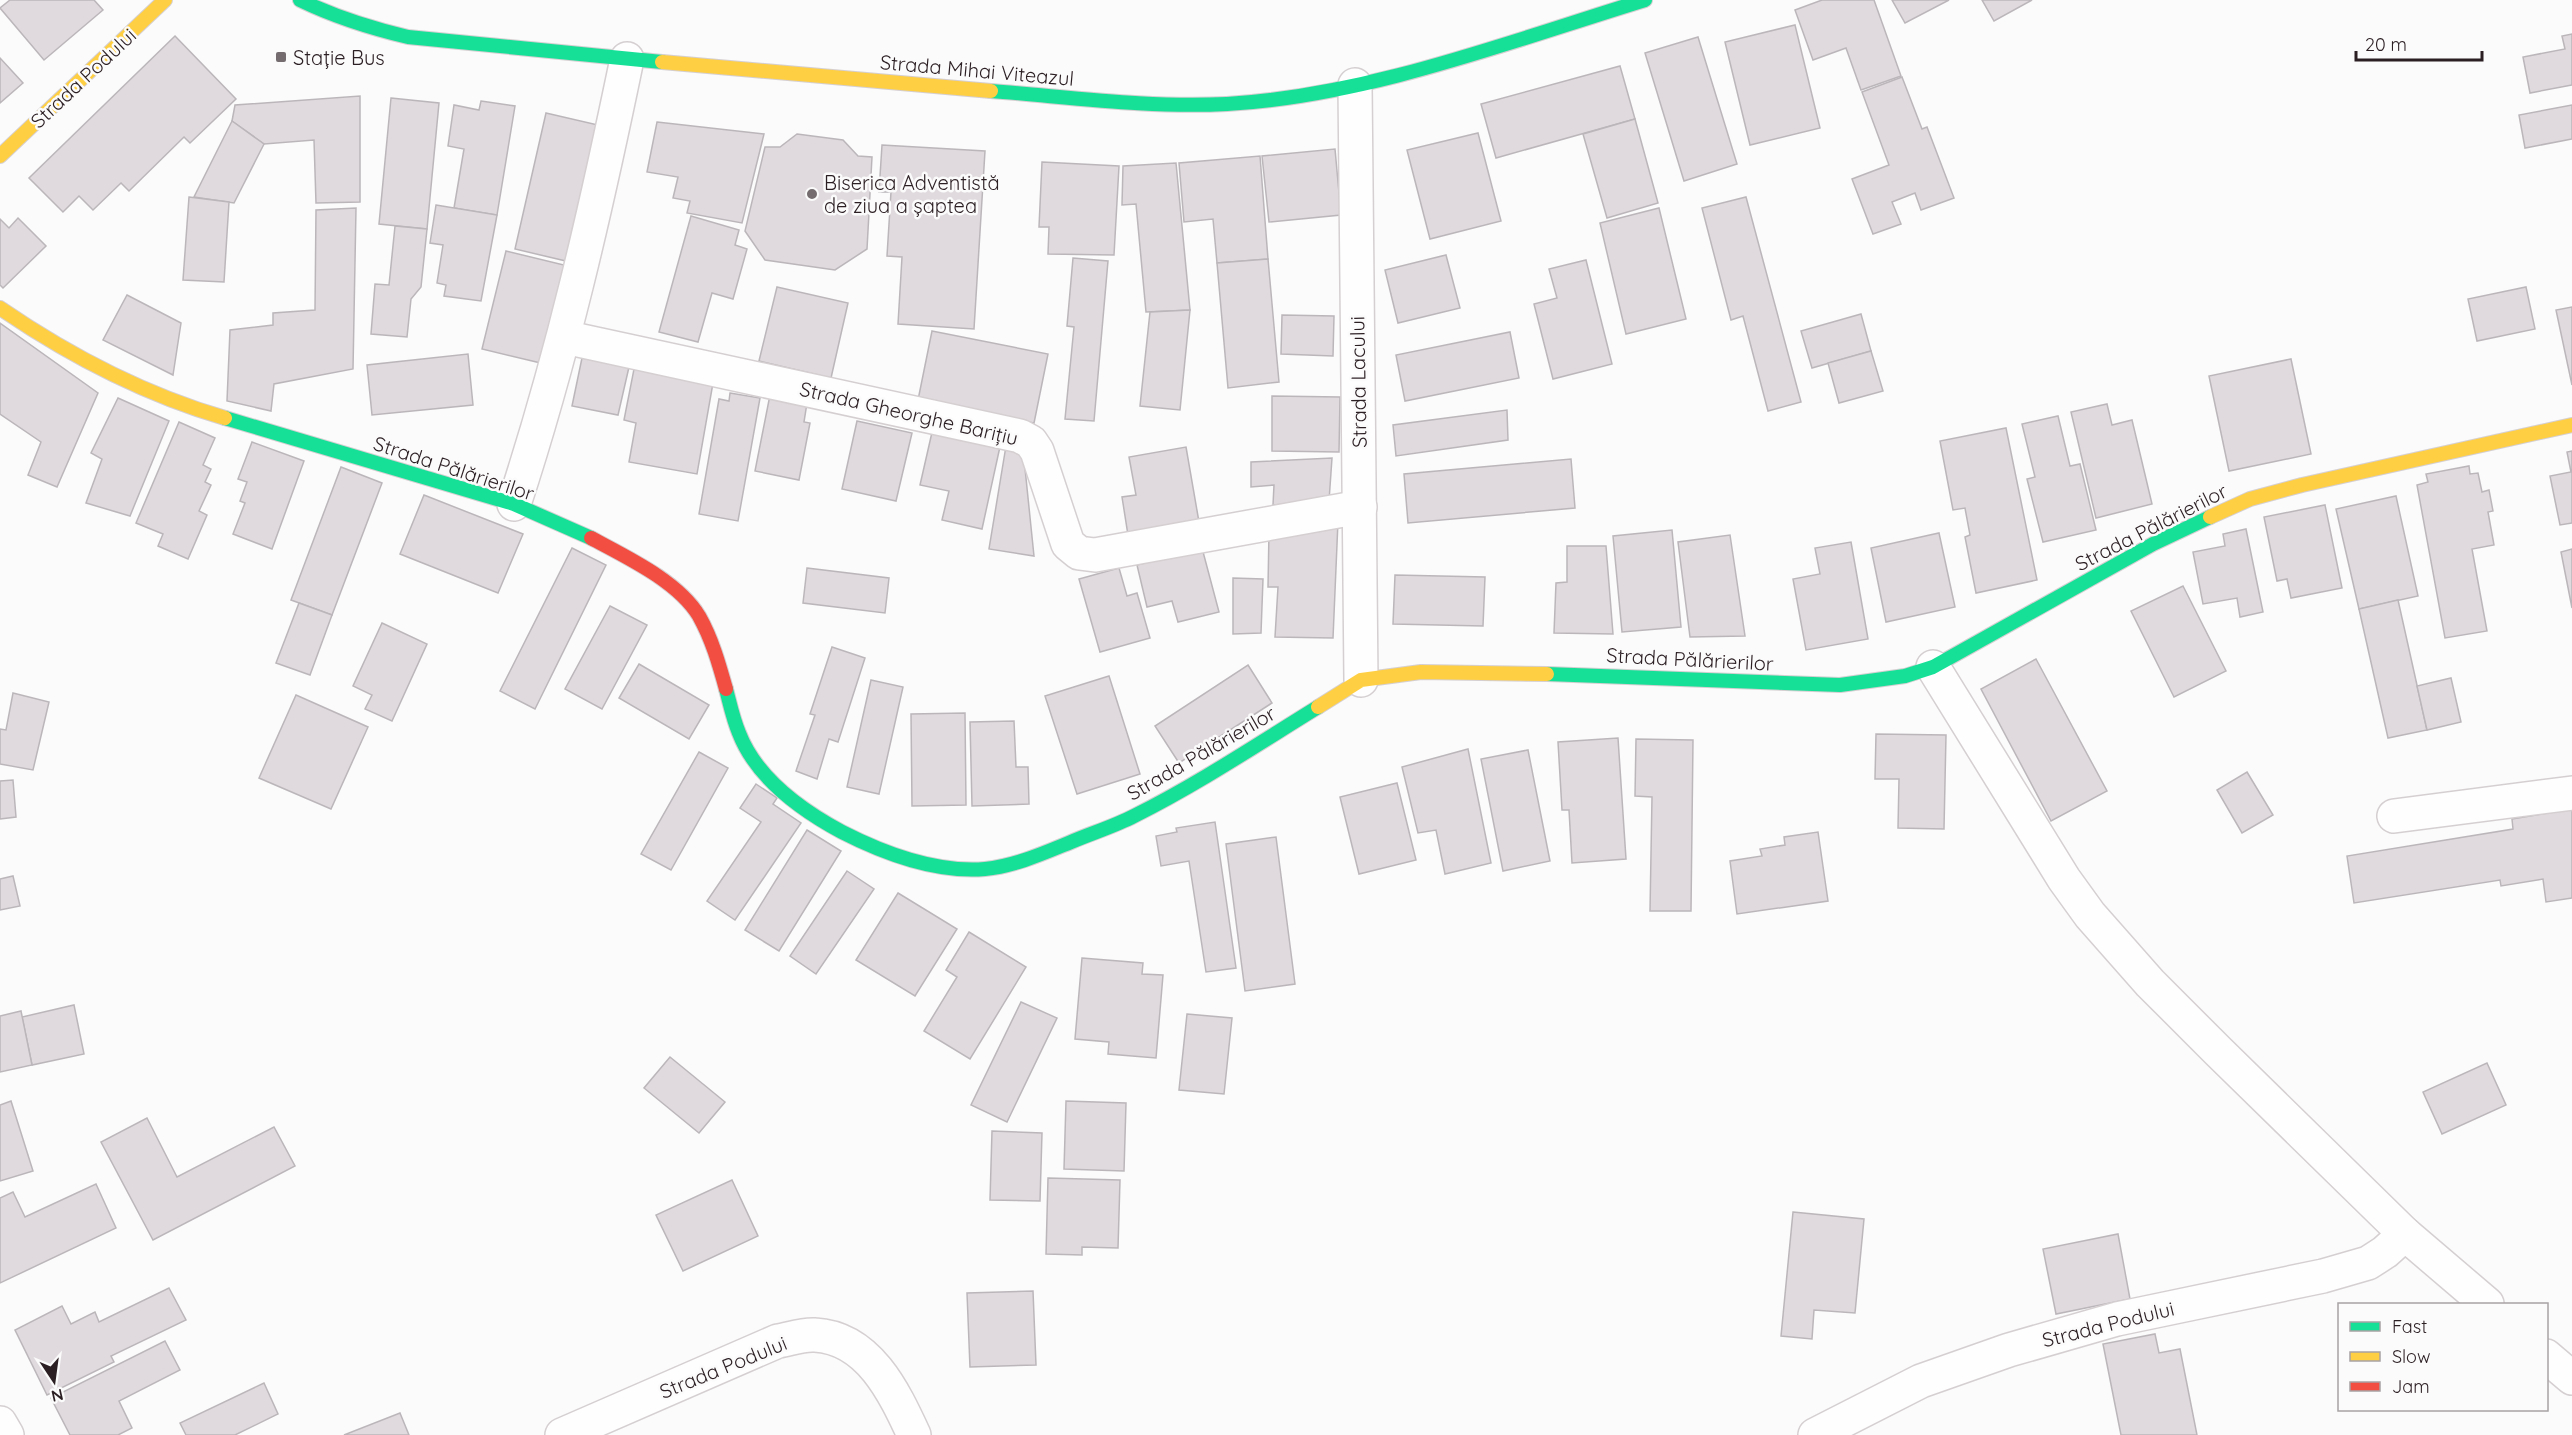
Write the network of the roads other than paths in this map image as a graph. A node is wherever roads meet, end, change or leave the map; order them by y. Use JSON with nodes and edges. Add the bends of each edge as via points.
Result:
{"nodes":[{"id":1,"x":165,"y":0,"type":"edge"},
{"id":2,"x":300,"y":0,"type":"edge"},
{"id":3,"x":1645,"y":0,"type":"edge"},
{"id":4,"x":627,"y":59,"type":"junction"},
{"id":5,"x":1355,"y":85,"type":"junction"},
{"id":6,"x":0,"y":156,"type":"edge"},
{"id":7,"x":0,"y":308,"type":"edge"},
{"id":8,"x":564,"y":336,"type":"junction"},
{"id":9,"x":2572,"y":425,"type":"edge"},
{"id":10,"x":514,"y":504,"type":"junction"},
{"id":11,"x":1360,"y":507,"type":"junction"},
{"id":12,"x":1933,"y":667,"type":"junction"},
{"id":13,"x":1361,"y":680,"type":"junction"},
{"id":14,"x":2572,"y":793,"type":"edge"},
{"id":15,"x":2394,"y":816,"type":"dead end"},
{"id":16,"x":2405,"y":1234,"type":"junction"},
{"id":17,"x":2485,"y":1303,"type":"edge"},
{"id":18,"x":2548,"y":1357,"type":"edge"},
{"id":19,"x":2572,"y":1378,"type":"edge"},
{"id":20,"x":0,"y":1423,"type":"edge"},
{"id":21,"x":7,"y":1435,"type":"edge"},
{"id":22,"x":562,"y":1435,"type":"edge"},
{"id":23,"x":914,"y":1435,"type":"edge"},
{"id":24,"x":1815,"y":1435,"type":"edge"}],
"edges":[{"from":1,"to":6,"type":"street","name":"Strada Podului"},
{"from":2,"to":4,"type":"street","name":"Strada Mihai Viteazul","via":[[368,28],[408,37]]},
{"from":3,"to":5,"type":"street","name":"Strada Mihai Viteazul"},
{"from":4,"to":5,"type":"street","name":"Strada Mihai Viteazul","via":[[1168,106],[1254,103]]},
{"from":4,"to":8,"type":"street"},
{"from":5,"to":11,"type":"street","name":"Strada Lacului"},
{"from":7,"to":10,"type":"street","name":"Strada Pălărierilor","via":[[39,335],[123,381],[178,404]]},
{"from":8,"to":10,"type":"street"},
{"from":8,"to":11,"type":"street","name":"Strada Gheorghe Barițiu","via":[[1020,436],[1037,451],[1068,544],[1079,553],[1095,555]]},
{"from":9,"to":12,"type":"street","name":"Strada Pălărierilor","via":[[2250,499],[2153,544]]},
{"from":10,"to":13,"type":"street","name":"Strada Pălărierilor","via":[[642,566],[676,591],[698,614],[714,647],[739,733],[753,760],[780,788],[816,818],[856,839],[939,867],[985,869],[1029,859],[1133,817]]},
{"from":11,"to":13,"type":"street","name":"Strada Lacului"},
{"from":12,"to":13,"type":"street","name":"Strada Pălărierilor","via":[[1905,676],[1840,685],[1469,671],[1420,672]]},
{"from":12,"to":16,"type":"street","via":[[2090,915],[2203,1037]]},
{"from":14,"to":15,"type":"street"},
{"from":16,"to":17,"type":"street"},
{"from":16,"to":24,"type":"street","name":"Strada Podului","via":[[2368,1263],[2117,1319],[2009,1350],[1921,1381]]},
{"from":18,"to":19,"type":"street"},
{"from":20,"to":21,"type":"street"},
{"from":22,"to":23,"type":"street","name":"Strada Podului","via":[[778,1341],[814,1335],[845,1341],[866,1356],[885,1379]]}]}
